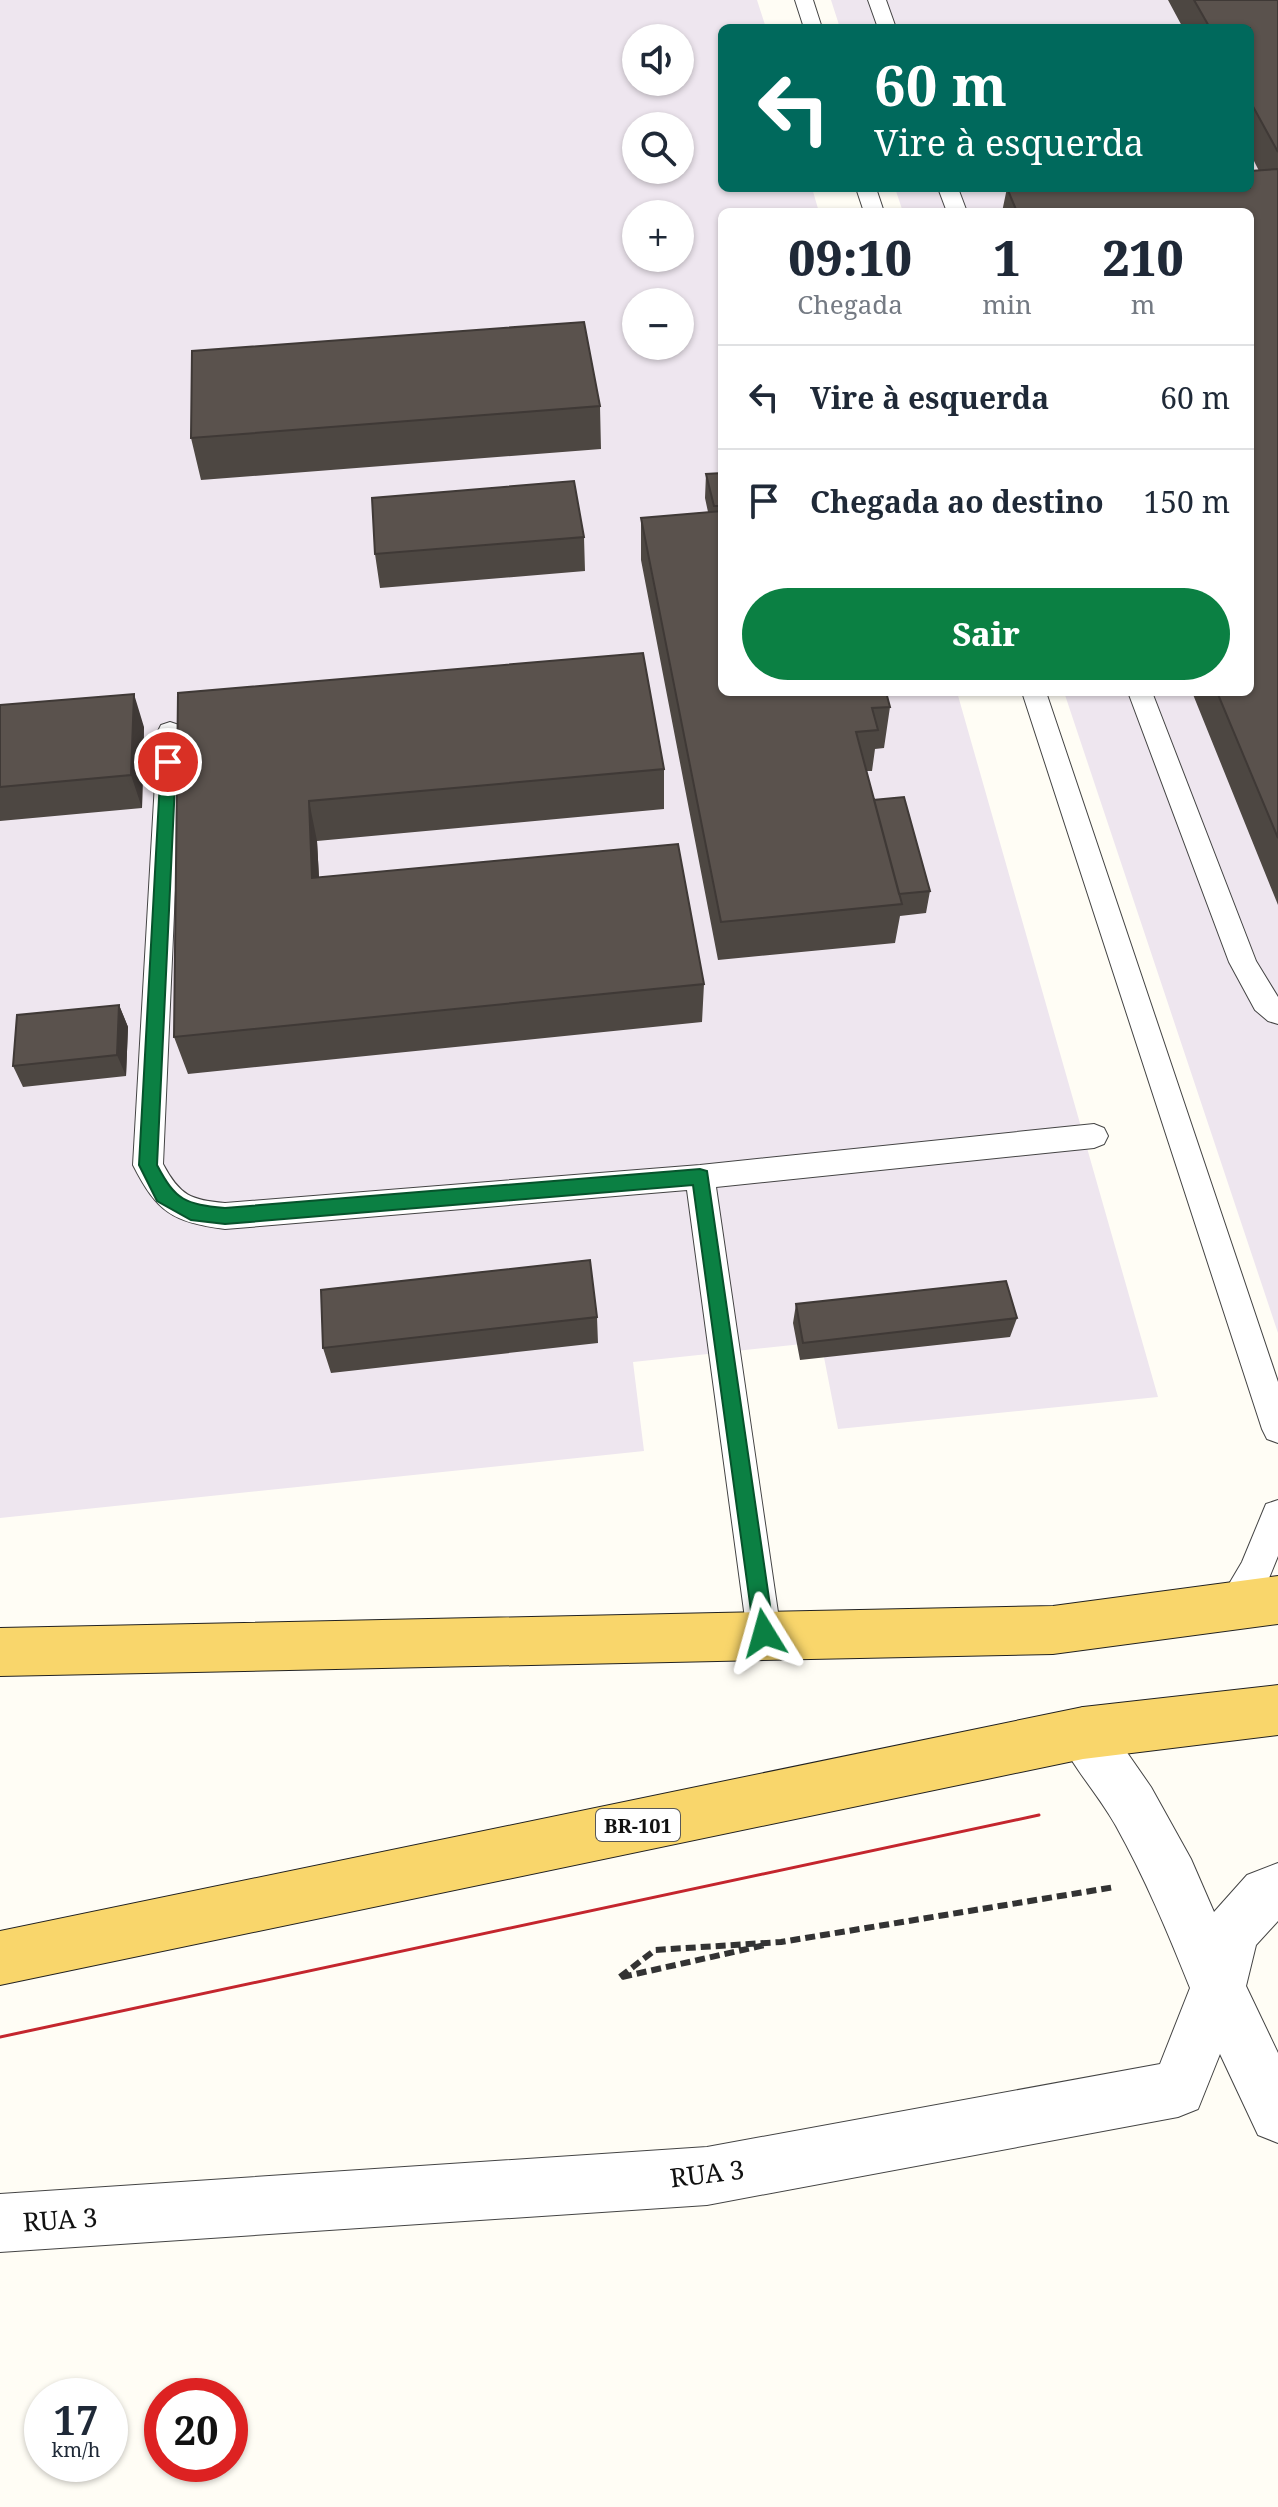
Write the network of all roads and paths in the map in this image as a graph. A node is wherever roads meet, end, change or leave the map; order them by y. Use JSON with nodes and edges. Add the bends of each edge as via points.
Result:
{"nodes":[{"id":1,"x":804,"y":0,"type":"edge"},
{"id":2,"x":877,"y":0,"type":"edge"},
{"id":3,"x":812,"y":24,"type":"edge"},
{"id":4,"x":886,"y":24,"type":"edge"},
{"id":5,"x":1035,"y":696,"type":"edge"},
{"id":6,"x":1142,"y":696,"type":"edge"},
{"id":7,"x":170,"y":731,"type":"dead end"},
{"id":8,"x":1278,"y":1013,"type":"edge"},
{"id":9,"x":1094,"y":1136,"type":"dead end"},
{"id":10,"x":700,"y":1177,"type":"junction"},
{"id":11,"x":1278,"y":1429,"type":"edge"},
{"id":12,"x":1278,"y":1515,"type":"edge"},
{"id":13,"x":1255,"y":1603,"type":"edge"},
{"id":14,"x":764,"y":1633,"type":"junction"},
{"id":15,"x":0,"y":1652,"type":"edge"},
{"id":16,"x":1278,"y":1710,"type":"edge"},
{"id":17,"x":1083,"y":1733,"type":"junction"},
{"id":18,"x":1172,"y":1878,"type":"junction"},
{"id":19,"x":1278,"y":1890,"type":"edge"},
{"id":20,"x":781,"y":1942,"type":"junction"},
{"id":21,"x":0,"y":1958,"type":"edge"},
{"id":22,"x":1218,"y":1988,"type":"junction"},
{"id":23,"x":1278,"y":2115,"type":"edge"},
{"id":24,"x":0,"y":2223,"type":"edge"}],
"edges":[{"from":1,"to":3,"type":"lane"},
{"from":2,"to":4,"type":"lane"},
{"from":5,"to":11,"type":"lane"},
{"from":6,"to":8,"type":"lane","via":[[1243,962],[1265,1002]]},
{"from":7,"to":10,"type":"lane","via":[[148,1165],[164,1196],[191,1212],[225,1216]]},
{"from":9,"to":10,"type":"lane"},
{"from":10,"to":14,"type":"lane"},
{"from":12,"to":13,"type":"lane","via":[[1255,1572]]},
{"from":13,"to":14,"type":"main road","via":[[1053,1630]]},
{"from":14,"to":15,"type":"main road"},
{"from":16,"to":17,"type":"main road","name":"BR-101","number":"BR-101"},
{"from":17,"to":18,"type":"street","via":[[1133,1805]]},
{"from":17,"to":21,"type":"main road","name":"BR-101","number":"BR-101"},
{"from":18,"to":20,"type":"path"},
{"from":18,"to":22,"type":"street"},
{"from":19,"to":22,"type":"street","name":"RUA 3","via":[[1266,1894],[1233,1931]]},
{"from":20,"to":20,"type":"path","via":[[655,1950],[620,1977],[767,1945]]},
{"from":22,"to":23,"type":"street"},
{"from":22,"to":24,"type":"street","name":"RUA 3","via":[[1178,2089],[707,2176]]}]}
